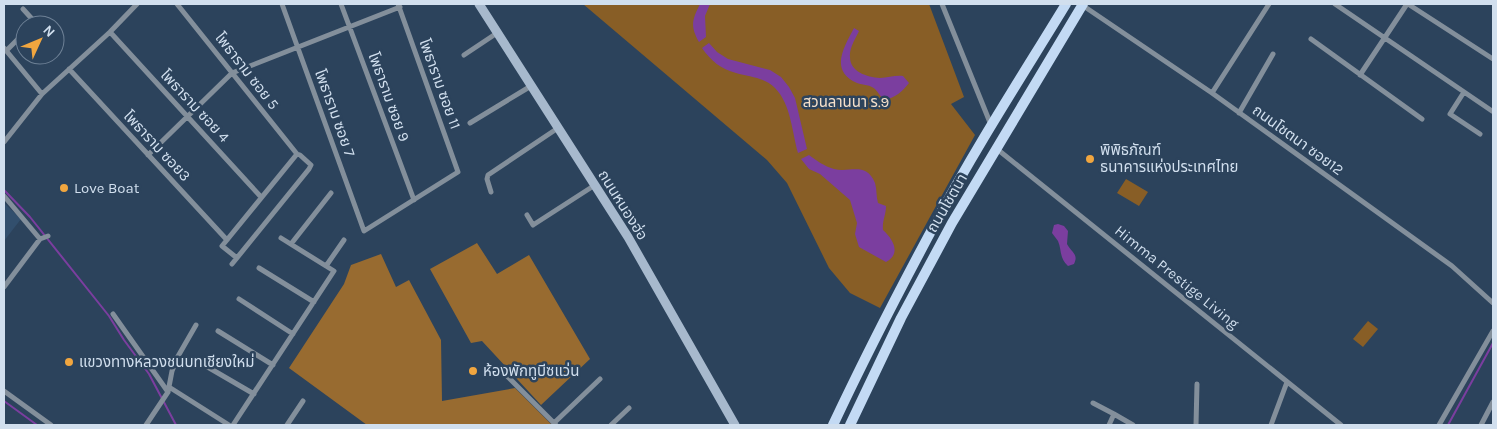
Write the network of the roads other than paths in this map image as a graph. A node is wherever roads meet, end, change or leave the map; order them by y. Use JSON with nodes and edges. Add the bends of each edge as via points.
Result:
{"nodes":[{"id":1,"x":137,"y":4,"type":"edge"},
{"id":2,"x":177,"y":4,"type":"edge"},
{"id":3,"x":282,"y":4,"type":"edge"},
{"id":4,"x":341,"y":4,"type":"edge"},
{"id":5,"x":479,"y":4,"type":"edge"},
{"id":6,"x":942,"y":4,"type":"edge"},
{"id":7,"x":1066,"y":4,"type":"edge"},
{"id":8,"x":1083,"y":4,"type":"edge"},
{"id":9,"x":1269,"y":4,"type":"edge"},
{"id":10,"x":1335,"y":4,"type":"edge"},
{"id":11,"x":1408,"y":4,"type":"edge"},
{"id":12,"x":399,"y":6,"type":"edge"},
{"id":13,"x":23,"y":9,"type":"dead end"},
{"id":14,"x":28,"y":15,"type":"edge"},
{"id":15,"x":350,"y":27,"type":"junction"},
{"id":16,"x":110,"y":32,"type":"junction"},
{"id":17,"x":497,"y":33,"type":"junction"},
{"id":18,"x":1385,"y":38,"type":"junction"},
{"id":19,"x":1310,"y":39,"type":"dead end"},
{"id":20,"x":15,"y":41,"type":"edge"},
{"id":21,"x":298,"y":47,"type":"junction"},
{"id":22,"x":5,"y":50,"type":"edge"},
{"id":23,"x":1273,"y":54,"type":"dead end"},
{"id":24,"x":464,"y":55,"type":"dead end"},
{"id":25,"x":1493,"y":59,"type":"edge"},
{"id":26,"x":68,"y":69,"type":"junction"},
{"id":27,"x":232,"y":73,"type":"junction"},
{"id":28,"x":1360,"y":75,"type":"junction"},
{"id":29,"x":531,"y":86,"type":"junction"},
{"id":30,"x":1464,"y":92,"type":"junction"},
{"id":31,"x":1212,"y":93,"type":"junction"},
{"id":32,"x":42,"y":94,"type":"junction"},
{"id":33,"x":1492,"y":111,"type":"edge"},
{"id":34,"x":1240,"y":113,"type":"junction"},
{"id":35,"x":188,"y":116,"type":"junction"},
{"id":36,"x":1422,"y":119,"type":"dead end"},
{"id":37,"x":470,"y":123,"type":"dead end"},
{"id":38,"x":991,"y":125,"type":"junction"},
{"id":39,"x":558,"y":128,"type":"junction"},
{"id":40,"x":1480,"y":134,"type":"dead end"},
{"id":41,"x":4,"y":142,"type":"edge"},
{"id":42,"x":996,"y":148,"type":"junction"},
{"id":43,"x":297,"y":154,"type":"junction"},
{"id":44,"x":148,"y":155,"type":"junction"},
{"id":45,"x":596,"y":185,"type":"junction"},
{"id":46,"x":491,"y":192,"type":"dead end"},
{"id":47,"x":331,"y":193,"type":"dead end"},
{"id":48,"x":4,"y":196,"type":"edge"},
{"id":49,"x":261,"y":197,"type":"junction"},
{"id":50,"x":414,"y":200,"type":"junction"},
{"id":51,"x":527,"y":216,"type":"dead end"},
{"id":52,"x":48,"y":236,"type":"dead end"},
{"id":53,"x":281,"y":238,"type":"dead end"},
{"id":54,"x":40,"y":239,"type":"junction"},
{"id":55,"x":227,"y":240,"type":"junction"},
{"id":56,"x":344,"y":240,"type":"dead end"},
{"id":57,"x":291,"y":244,"type":"junction"},
{"id":58,"x":237,"y":258,"type":"junction"},
{"id":59,"x":232,"y":264,"type":"dead end"},
{"id":60,"x":326,"y":266,"type":"junction"},
{"id":61,"x":259,"y":268,"type":"dead end"},
{"id":62,"x":4,"y":287,"type":"edge"},
{"id":63,"x":239,"y":298,"type":"dead end"},
{"id":64,"x":1493,"y":301,"type":"edge"},
{"id":65,"x":314,"y":302,"type":"junction"},
{"id":66,"x":113,"y":314,"type":"dead end"},
{"id":67,"x":196,"y":325,"type":"dead end"},
{"id":68,"x":218,"y":330,"type":"dead end"},
{"id":69,"x":1493,"y":331,"type":"edge"},
{"id":70,"x":293,"y":334,"type":"junction"},
{"id":71,"x":199,"y":362,"type":"dead end"},
{"id":72,"x":862,"y":363,"type":"junction"},
{"id":73,"x":273,"y":365,"type":"junction"},
{"id":74,"x":875,"y":370,"type":"junction"},
{"id":75,"x":508,"y":377,"type":"dead end"},
{"id":76,"x":600,"y":379,"type":"dead end"},
{"id":77,"x":1287,"y":382,"type":"junction"},
{"id":78,"x":1197,"y":384,"type":"dead end"},
{"id":79,"x":168,"y":390,"type":"junction"},
{"id":80,"x":4,"y":391,"type":"edge"},
{"id":81,"x":254,"y":394,"type":"junction"},
{"id":82,"x":303,"y":401,"type":"dead end"},
{"id":83,"x":1493,"y":402,"type":"edge"},
{"id":84,"x":1093,"y":403,"type":"dead end"},
{"id":85,"x":629,"y":408,"type":"dead end"},
{"id":86,"x":1114,"y":414,"type":"junction"},
{"id":87,"x":555,"y":424,"type":"edge"},
{"id":88,"x":853,"y":424,"type":"edge"},
{"id":89,"x":51,"y":425,"type":"edge"},
{"id":90,"x":146,"y":425,"type":"edge"},
{"id":91,"x":229,"y":425,"type":"edge"},
{"id":92,"x":234,"y":425,"type":"edge"},
{"id":93,"x":287,"y":425,"type":"edge"},
{"id":94,"x":611,"y":425,"type":"edge"},
{"id":95,"x":736,"y":425,"type":"edge"},
{"id":96,"x":833,"y":425,"type":"edge"},
{"id":97,"x":1108,"y":425,"type":"edge"},
{"id":98,"x":1133,"y":425,"type":"edge"},
{"id":99,"x":1196,"y":425,"type":"edge"},
{"id":100,"x":1271,"y":425,"type":"edge"},
{"id":101,"x":1341,"y":425,"type":"edge"},
{"id":102,"x":1439,"y":425,"type":"edge"},
{"id":103,"x":1481,"y":425,"type":"edge"}],
"edges":[{"from":1,"to":16,"type":"street"},
{"from":2,"to":27,"type":"street","name":"โพธาราม ซอย 5"},
{"from":3,"to":21,"type":"street","name":"โพธาราม ซอย 7"},
{"from":4,"to":15,"type":"street","name":"โพธาราม ซอย 9"},
{"from":5,"to":17,"type":"main road","name":"ถนนหนองฮ่อ"},
{"from":6,"to":38,"type":"street"},
{"from":7,"to":38,"type":"main road","name":"ถนนโชตนา"},
{"from":8,"to":31,"type":"street","name":"ถนนโชตนา ซอย12"},
{"from":8,"to":42,"type":"main road","name":"ถนนโชตนา"},
{"from":9,"to":31,"type":"street"},
{"from":10,"to":18,"type":"street"},
{"from":11,"to":18,"type":"street"},
{"from":11,"to":25,"type":"street"},
{"from":12,"to":15,"type":"street"},
{"from":12,"to":50,"type":"street","name":"โพธาราม ซอย 11","via":[[458,172]]},
{"from":13,"to":14,"type":"street"},
{"from":15,"to":21,"type":"street"},
{"from":15,"to":50,"type":"street","name":"โพธาราม ซอย 9"},
{"from":16,"to":26,"type":"street"},
{"from":16,"to":35,"type":"street","name":"โพธาราม ซอย 4"},
{"from":17,"to":24,"type":"street"},
{"from":17,"to":29,"type":"main road","name":"ถนนหนองฮ่อ"},
{"from":18,"to":28,"type":"street"},
{"from":18,"to":30,"type":"street"},
{"from":19,"to":28,"type":"street"},
{"from":20,"to":22,"type":"street"},
{"from":21,"to":27,"type":"street"},
{"from":21,"to":50,"type":"street","name":"โพธาราม ซอย 7","via":[[364,231]]},
{"from":22,"to":32,"type":"street"},
{"from":23,"to":34,"type":"street"},
{"from":26,"to":32,"type":"street"},
{"from":26,"to":44,"type":"street","name":"โพธาราม ซอย3"},
{"from":27,"to":35,"type":"street"},
{"from":27,"to":43,"type":"street","name":"โพธาราม ซอย 5"},
{"from":28,"to":36,"type":"street"},
{"from":29,"to":37,"type":"street"},
{"from":29,"to":39,"type":"main road","name":"ถนนหนองฮ่อ"},
{"from":30,"to":33,"type":"street"},
{"from":30,"to":40,"type":"street","via":[[1450,114]]},
{"from":31,"to":34,"type":"street","name":"ถนนโชตนา ซอย12"},
{"from":32,"to":41,"type":"street"},
{"from":34,"to":64,"type":"street","name":"ถนนโชตนา ซอย12","via":[[1452,266]]},
{"from":35,"to":44,"type":"street"},
{"from":35,"to":49,"type":"street","name":"โพธาราม ซอย 4"},
{"from":38,"to":72,"type":"main road","name":"ถนนโชตนา","via":[[936,221]]},
{"from":39,"to":45,"type":"main road","name":"ถนนหนองฮ่อ"},
{"from":39,"to":46,"type":"street","via":[[488,174]]},
{"from":42,"to":74,"type":"main road","name":"ถนนโชตนา","via":[[940,244]]},
{"from":42,"to":77,"type":"street","name":"Himma Prestige Living"},
{"from":43,"to":49,"type":"street"},
{"from":43,"to":58,"type":"street","name":"โพธาราม ซอย 5","via":[[311,167]]},
{"from":44,"to":55,"type":"street","name":"โพธาราม ซอย3"},
{"from":45,"to":51,"type":"street","via":[[533,225]]},
{"from":45,"to":95,"type":"main road","name":"ถนนหนองฮ่อ"},
{"from":47,"to":57,"type":"street"},
{"from":48,"to":54,"type":"street"},
{"from":49,"to":55,"type":"street"},
{"from":52,"to":54,"type":"street"},
{"from":53,"to":57,"type":"street"},
{"from":54,"to":62,"type":"street"},
{"from":55,"to":58,"type":"street","name":"โพธาราม ซอย3","via":[[222,246]]},
{"from":56,"to":60,"type":"street"},
{"from":57,"to":60,"type":"street"},
{"from":58,"to":59,"type":"street"},
{"from":60,"to":65,"type":"street","via":[[334,271]]},
{"from":61,"to":65,"type":"street"},
{"from":63,"to":70,"type":"street"},
{"from":65,"to":70,"type":"street"},
{"from":66,"to":79,"type":"street"},
{"from":67,"to":79,"type":"street","via":[[177,358]]},
{"from":68,"to":73,"type":"street"},
{"from":69,"to":102,"type":"street"},
{"from":70,"to":73,"type":"street"},
{"from":71,"to":81,"type":"street"},
{"from":72,"to":74,"type":"main road"},
{"from":72,"to":96,"type":"main road","name":"ถนนโชตนา"},
{"from":73,"to":81,"type":"street"},
{"from":74,"to":88,"type":"main road","name":"ถนนโชตนา"},
{"from":75,"to":87,"type":"street"},
{"from":76,"to":87,"type":"street"},
{"from":77,"to":100,"type":"street"},
{"from":77,"to":101,"type":"street","name":"Himma Prestige Living"},
{"from":78,"to":99,"type":"street"},
{"from":79,"to":90,"type":"street"},
{"from":79,"to":91,"type":"street"},
{"from":80,"to":89,"type":"street"},
{"from":81,"to":92,"type":"street"},
{"from":82,"to":93,"type":"street"},
{"from":83,"to":103,"type":"street"},
{"from":84,"to":86,"type":"street"},
{"from":85,"to":94,"type":"street"},
{"from":86,"to":97,"type":"street"},
{"from":86,"to":98,"type":"street"}]}
